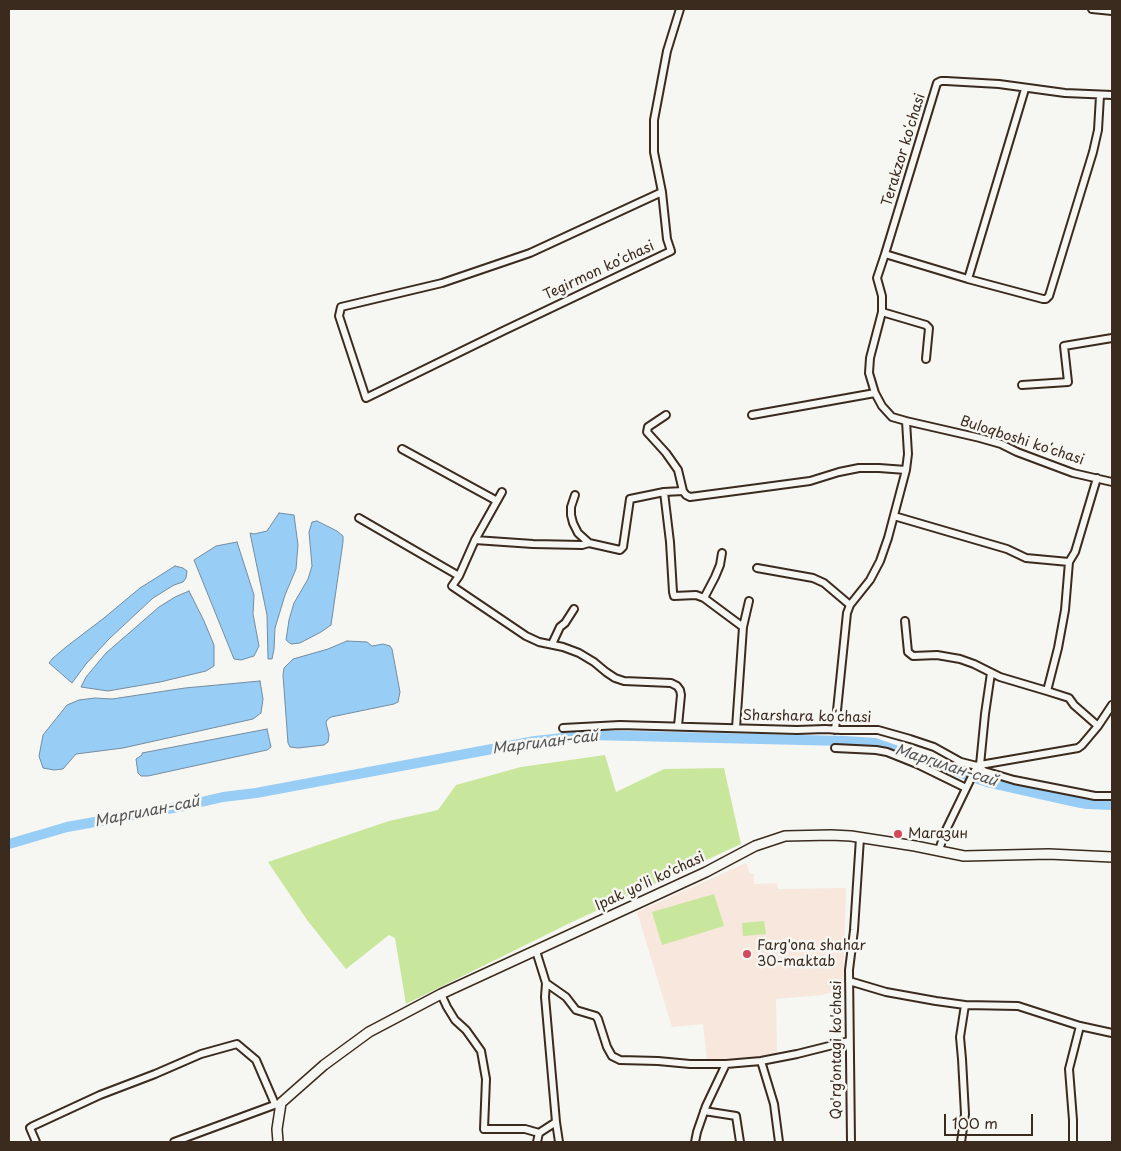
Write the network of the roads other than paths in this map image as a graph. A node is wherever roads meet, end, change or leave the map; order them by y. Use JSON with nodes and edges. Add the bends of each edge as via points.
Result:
{"nodes":[{"id":1,"x":680,"y":9,"type":"edge"},
{"id":2,"x":1092,"y":9,"type":"edge"},
{"id":3,"x":1112,"y":11,"type":"edge"},
{"id":4,"x":1025,"y":88,"type":"junction"},
{"id":5,"x":1100,"y":96,"type":"junction"},
{"id":6,"x":1112,"y":96,"type":"edge"},
{"id":7,"x":662,"y":192,"type":"junction"},
{"id":8,"x":886,"y":254,"type":"junction"},
{"id":9,"x":877,"y":278,"type":"joint"},
{"id":10,"x":968,"y":279,"type":"junction"},
{"id":11,"x":882,"y":312,"type":"junction"},
{"id":12,"x":1112,"y":338,"type":"edge"},
{"id":13,"x":926,"y":359,"type":"dead end"},
{"id":14,"x":1022,"y":385,"type":"dead end"},
{"id":15,"x":875,"y":393,"type":"junction"},
{"id":16,"x":666,"y":415,"type":"dead end"},
{"id":17,"x":752,"y":415,"type":"dead end"},
{"id":18,"x":906,"y":422,"type":"junction"},
{"id":19,"x":402,"y":449,"type":"dead end"},
{"id":20,"x":906,"y":470,"type":"junction"},
{"id":21,"x":1097,"y":478,"type":"junction"},
{"id":22,"x":1112,"y":482,"type":"edge"},
{"id":23,"x":683,"y":491,"type":"junction"},
{"id":24,"x":502,"y":492,"type":"dead end"},
{"id":25,"x":664,"y":492,"type":"junction"},
{"id":26,"x":575,"y":496,"type":"dead end"},
{"id":27,"x":498,"y":501,"type":"junction"},
{"id":28,"x":894,"y":516,"type":"junction"},
{"id":29,"x":359,"y":518,"type":"dead end"},
{"id":30,"x":475,"y":540,"type":"junction"},
{"id":31,"x":589,"y":543,"type":"junction"},
{"id":32,"x":722,"y":553,"type":"dead end"},
{"id":33,"x":1069,"y":562,"type":"junction"},
{"id":34,"x":757,"y":568,"type":"dead end"},
{"id":35,"x":459,"y":576,"type":"junction"},
{"id":36,"x":704,"y":598,"type":"junction"},
{"id":37,"x":749,"y":601,"type":"dead end"},
{"id":38,"x":850,"y":605,"type":"junction"},
{"id":39,"x":574,"y":609,"type":"dead end"},
{"id":40,"x":905,"y":621,"type":"dead end"},
{"id":41,"x":743,"y":627,"type":"junction"},
{"id":42,"x":552,"y":644,"type":"junction"},
{"id":43,"x":991,"y":673,"type":"junction"},
{"id":44,"x":1047,"y":691,"type":"junction"},
{"id":45,"x":1112,"y":705,"type":"edge"},
{"id":46,"x":678,"y":726,"type":"junction"},
{"id":47,"x":1098,"y":726,"type":"junction"},
{"id":48,"x":563,"y":728,"type":"dead end"},
{"id":49,"x":736,"y":728,"type":"junction"},
{"id":50,"x":835,"y":730,"type":"junction"},
{"id":51,"x":835,"y":748,"type":"dead end"},
{"id":52,"x":978,"y":766,"type":"junction"},
{"id":53,"x":966,"y":788,"type":"junction"},
{"id":54,"x":1112,"y":796,"type":"edge"},
{"id":55,"x":860,"y":838,"type":"junction"},
{"id":56,"x":939,"y":850,"type":"junction"},
{"id":57,"x":1112,"y":857,"type":"edge"},
{"id":58,"x":536,"y":951,"type":"junction"},
{"id":59,"x":849,"y":981,"type":"junction"},
{"id":60,"x":546,"y":983,"type":"junction"},
{"id":61,"x":442,"y":994,"type":"junction"},
{"id":62,"x":965,"y":1005,"type":"junction"},
{"id":63,"x":1080,"y":1026,"type":"junction"},
{"id":64,"x":1112,"y":1033,"type":"edge"},
{"id":65,"x":849,"y":1041,"type":"junction"},
{"id":66,"x":762,"y":1061,"type":"junction"},
{"id":67,"x":726,"y":1064,"type":"junction"},
{"id":68,"x":278,"y":1104,"type":"junction"},
{"id":69,"x":704,"y":1111,"type":"junction"},
{"id":70,"x":556,"y":1122,"type":"junction"},
{"id":71,"x":539,"y":1133,"type":"junction"},
{"id":72,"x":36,"y":1142,"type":"edge"},
{"id":73,"x":174,"y":1142,"type":"edge"},
{"id":74,"x":278,"y":1142,"type":"edge"},
{"id":75,"x":536,"y":1142,"type":"edge"},
{"id":76,"x":558,"y":1142,"type":"edge"},
{"id":77,"x":695,"y":1142,"type":"edge"},
{"id":78,"x":740,"y":1142,"type":"edge"},
{"id":79,"x":779,"y":1142,"type":"edge"},
{"id":80,"x":850,"y":1142,"type":"edge"},
{"id":81,"x":960,"y":1142,"type":"edge"},
{"id":82,"x":1073,"y":1142,"type":"edge"}],
"edges":[{"from":1,"to":7,"type":"street","via":[[654,120],[654,152]]},
{"from":2,"to":3,"type":"street"},
{"from":4,"to":5,"type":"street","name":"Terakzor koʻchasi"},
{"from":4,"to":8,"type":"street","name":"Terakzor koʻchasi","via":[[946,80],[937,83]]},
{"from":4,"to":10,"type":"street"},
{"from":5,"to":6,"type":"street","name":"Terakzor koʻchasi"},
{"from":5,"to":10,"type":"street","via":[[1093,152],[1049,296],[1043,299]]},
{"from":7,"to":7,"type":"street","name":"Tegirmon koʻchasi","via":[[671,251],[366,398],[339,316],[341,307],[442,283],[530,253]]},
{"from":8,"to":9,"type":"street","name":"Terakzor koʻchasi"},
{"from":8,"to":10,"type":"street"},
{"from":9,"to":11,"type":"street","name":"Buloqboshi koʻchasi"},
{"from":11,"to":13,"type":"street","via":[[930,328]]},
{"from":11,"to":15,"type":"street","name":"Buloqboshi koʻchasi","via":[[870,358],[869,373]]},
{"from":12,"to":14,"type":"street","via":[[1064,346],[1068,382]]},
{"from":15,"to":17,"type":"street"},
{"from":15,"to":18,"type":"street","name":"Buloqboshi koʻchasi","via":[[892,417]]},
{"from":16,"to":23,"type":"street","via":[[647,432],[678,470]]},
{"from":18,"to":20,"type":"street"},
{"from":18,"to":21,"type":"street","name":"Buloqboshi koʻchasi","via":[[1001,444],[1073,473]]},
{"from":19,"to":27,"type":"street"},
{"from":20,"to":23,"type":"street","via":[[859,468],[810,481],[690,497]]},
{"from":20,"to":28,"type":"street"},
{"from":21,"to":22,"type":"street","name":"Buloqboshi koʻchasi"},
{"from":21,"to":33,"type":"street","via":[[1075,552]]},
{"from":23,"to":25,"type":"street"},
{"from":24,"to":27,"type":"street"},
{"from":25,"to":31,"type":"street","via":[[630,499],[620,550]]},
{"from":25,"to":36,"type":"street","via":[[674,596]]},
{"from":26,"to":31,"type":"street","via":[[571,507],[572,523]]},
{"from":27,"to":30,"type":"street"},
{"from":28,"to":33,"type":"street","via":[[1008,549],[1026,558]]},
{"from":28,"to":38,"type":"street","via":[[880,561]]},
{"from":29,"to":35,"type":"street"},
{"from":30,"to":31,"type":"street"},
{"from":30,"to":35,"type":"street"},
{"from":32,"to":36,"type":"street","via":[[720,565]]},
{"from":33,"to":44,"type":"street","via":[[1065,610]]},
{"from":34,"to":38,"type":"street","via":[[813,578]]},
{"from":35,"to":42,"type":"street","via":[[452,586],[526,636]]},
{"from":36,"to":41,"type":"street"},
{"from":37,"to":41,"type":"street"},
{"from":38,"to":50,"type":"street"},
{"from":39,"to":42,"type":"street"},
{"from":40,"to":43,"type":"street","via":[[908,652],[913,656],[937,655],[960,659]]},
{"from":41,"to":49,"type":"street"},
{"from":42,"to":46,"type":"street","via":[[579,653],[615,678],[677,686],[681,695]]},
{"from":43,"to":44,"type":"street"},
{"from":43,"to":52,"type":"street"},
{"from":44,"to":47,"type":"street","via":[[1069,698]]},
{"from":45,"to":47,"type":"street","name":"Sharshara koʻchasi"},
{"from":46,"to":48,"type":"street","name":"Sharshara koʻchasi"},
{"from":46,"to":49,"type":"street","name":"Sharshara koʻchasi"},
{"from":47,"to":52,"type":"street","name":"Sharshara koʻchasi","via":[[1078,748]]},
{"from":49,"to":50,"type":"street","name":"Sharshara koʻchasi"},
{"from":50,"to":52,"type":"street","name":"Sharshara koʻchasi","via":[[878,730],[934,747],[961,762]]},
{"from":51,"to":53,"type":"street","via":[[887,752]]},
{"from":52,"to":53,"type":"street"},
{"from":52,"to":54,"type":"street","via":[[1014,780],[1095,796]]},
{"from":53,"to":56,"type":"street","via":[[944,832]]},
{"from":55,"to":56,"type":"main road","name":"Ipak yo'li ko'chasi"},
{"from":55,"to":58,"type":"main road","name":"Ipak yo'li ko'chasi","via":[[785,836],[756,846]]},
{"from":55,"to":59,"type":"street","name":"Qo'rg'ontagi ko'chasi"},
{"from":56,"to":57,"type":"main road","name":"Ipak yo'li ko'chasi","via":[[964,856],[1049,854]]},
{"from":58,"to":60,"type":"street"},
{"from":58,"to":61,"type":"main road","name":"Ipak yo'li ko'chasi"},
{"from":59,"to":62,"type":"street","via":[[886,992]]},
{"from":59,"to":65,"type":"street","name":"Qo'rg'ontagi ko'chasi"},
{"from":60,"to":67,"type":"street","via":[[566,997],[576,1010],[596,1016],[607,1047],[612,1056],[620,1060]]},
{"from":60,"to":70,"type":"street"},
{"from":61,"to":68,"type":"main road","name":"Ipak yo'li ko'chasi","via":[[363,1037]]},
{"from":61,"to":71,"type":"street","via":[[455,1020],[481,1051],[486,1079],[484,1129],[525,1129]]},
{"from":62,"to":63,"type":"street","via":[[1018,1006]]},
{"from":62,"to":81,"type":"street","via":[[960,1037],[965,1114]]},
{"from":63,"to":64,"type":"street"},
{"from":63,"to":82,"type":"street","via":[[1069,1069]]},
{"from":65,"to":66,"type":"street"},
{"from":65,"to":80,"type":"street","name":"Qo'rg'ontagi ko'chasi"},
{"from":66,"to":67,"type":"street"},
{"from":66,"to":79,"type":"street","via":[[774,1104]]},
{"from":67,"to":69,"type":"street"},
{"from":68,"to":72,"type":"street","via":[[256,1060],[237,1044],[200,1054],[33,1126],[30,1128]]},
{"from":68,"to":73,"type":"street"},
{"from":68,"to":74,"type":"main road"},
{"from":69,"to":77,"type":"street"},
{"from":69,"to":78,"type":"street","via":[[736,1116]]},
{"from":70,"to":71,"type":"street"},
{"from":70,"to":76,"type":"street"},
{"from":71,"to":75,"type":"street"}]}
